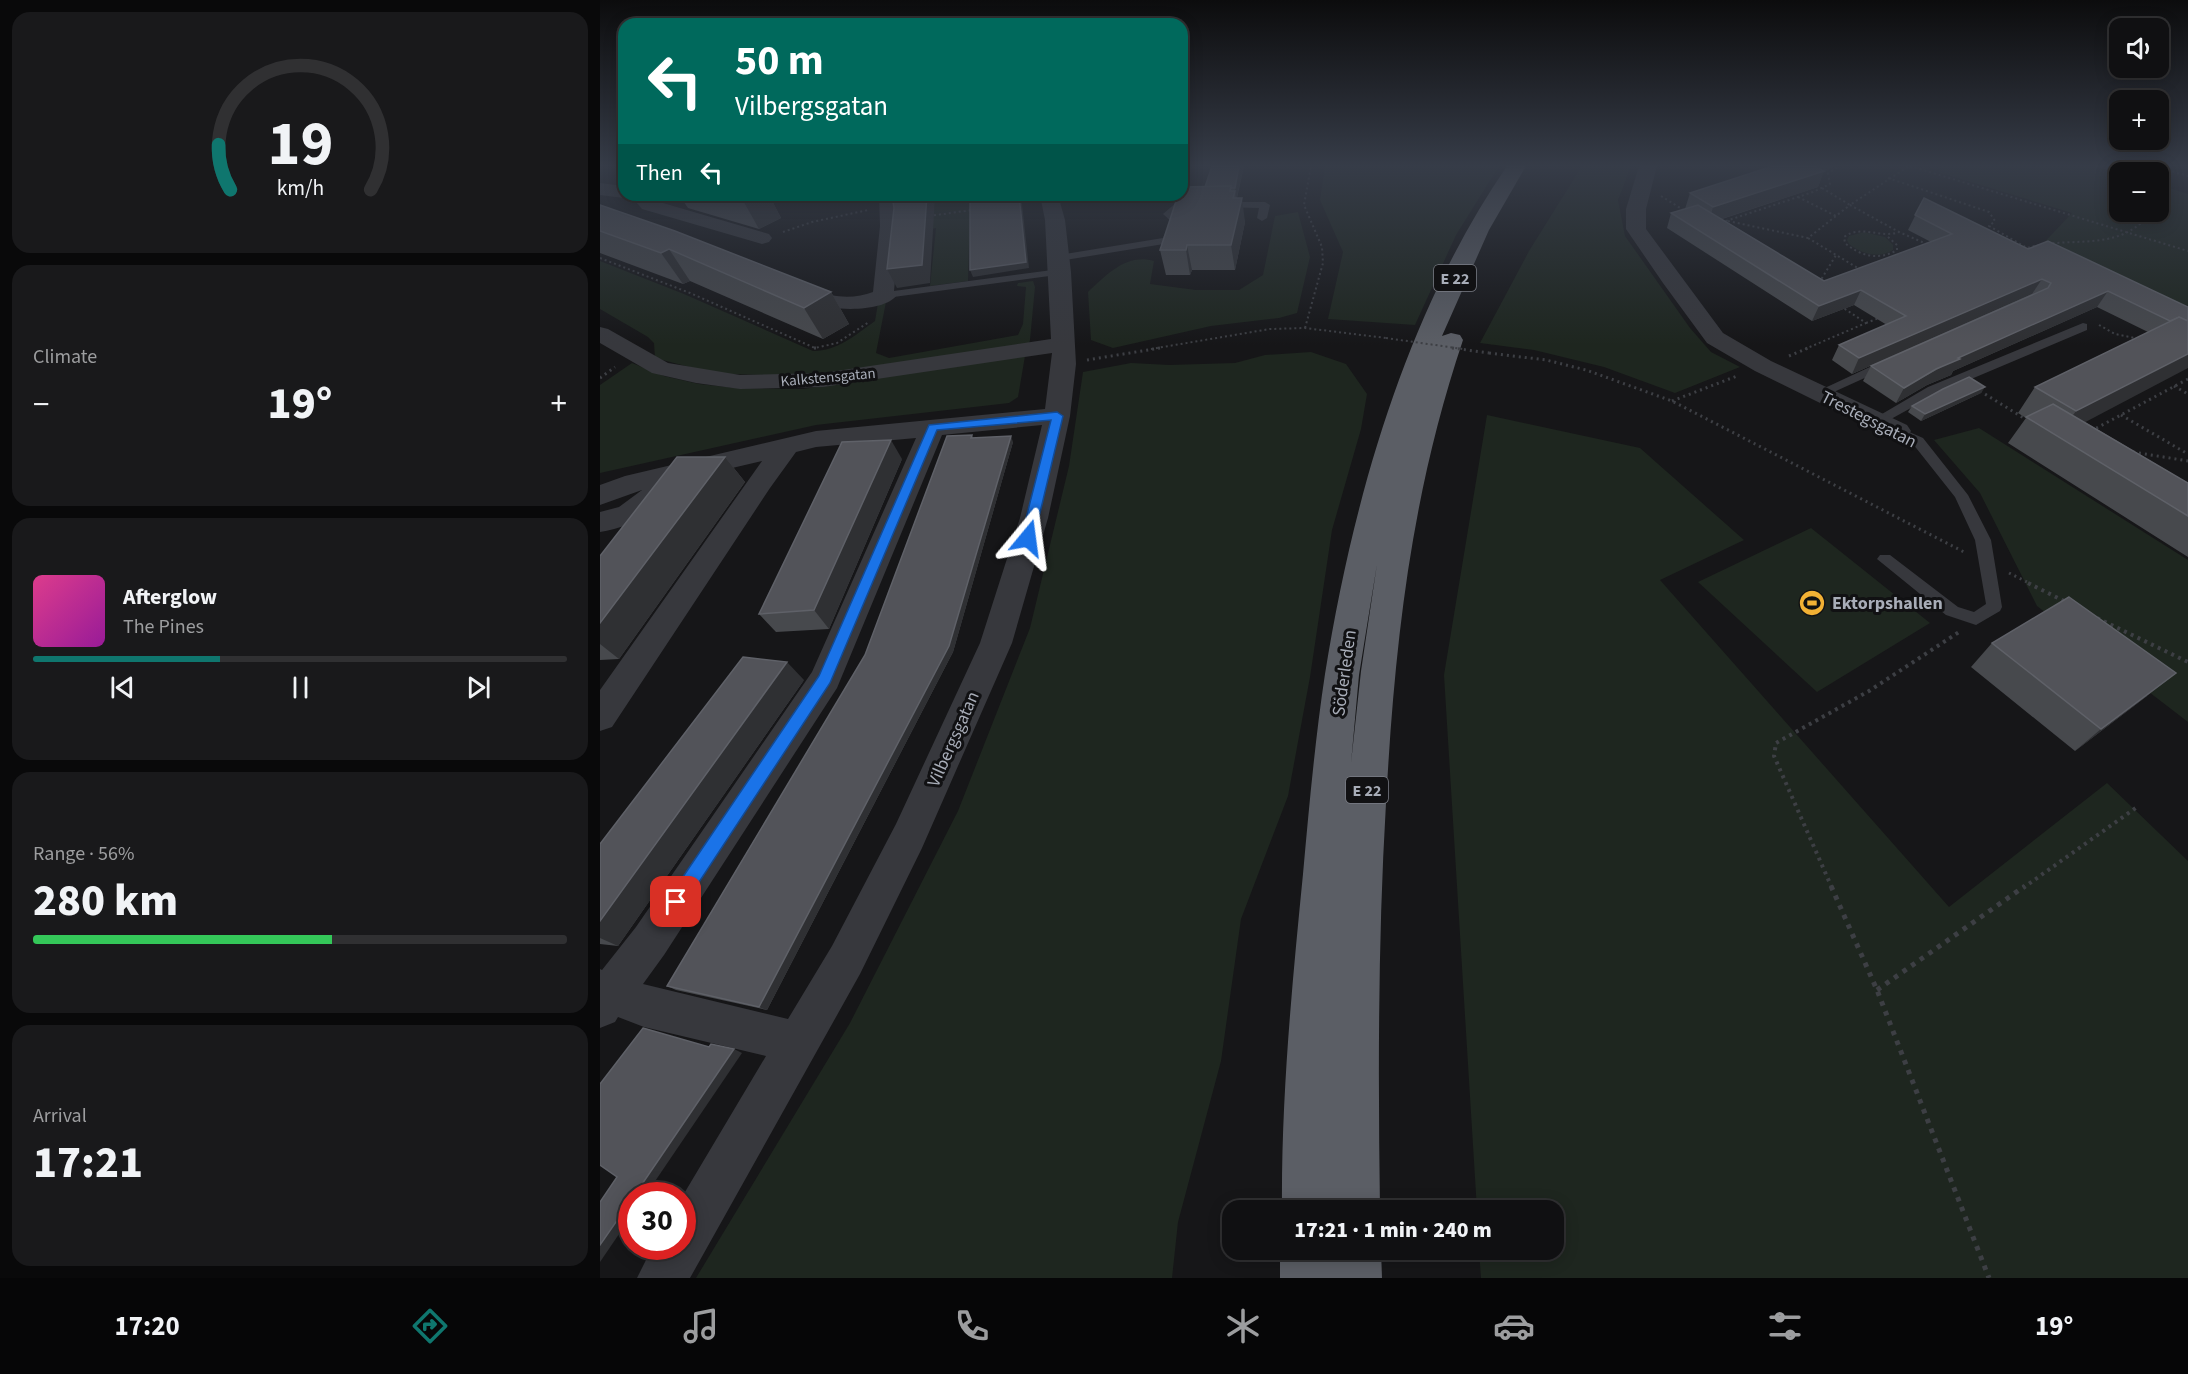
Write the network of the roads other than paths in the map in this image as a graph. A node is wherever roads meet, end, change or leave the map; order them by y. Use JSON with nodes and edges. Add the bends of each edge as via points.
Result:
{"nodes":[{"id":1,"x":720,"y":226,"type":"edge"},
{"id":2,"x":888,"y":226,"type":"edge"},
{"id":3,"x":1054,"y":226,"type":"edge"},
{"id":4,"x":1174,"y":226,"type":"edge"},
{"id":5,"x":1481,"y":226,"type":"edge"},
{"id":6,"x":1502,"y":226,"type":"edge"},
{"id":7,"x":1636,"y":226,"type":"edge"},
{"id":8,"x":762,"y":238,"type":"road end"},
{"id":9,"x":1060,"y":265,"type":"junction"},
{"id":10,"x":778,"y":282,"type":"edge"},
{"id":11,"x":881,"y":298,"type":"junction"},
{"id":12,"x":2083,"y":327,"type":"dead end"},
{"id":13,"x":600,"y":334,"type":"edge"},
{"id":14,"x":1064,"y":354,"type":"junction"},
{"id":15,"x":1897,"y":358,"type":"edge"},
{"id":16,"x":1820,"y":393,"type":"junction"},
{"id":17,"x":1057,"y":416,"type":"junction"},
{"id":18,"x":1878,"y":421,"type":"junction"},
{"id":19,"x":933,"y":427,"type":"junction"},
{"id":20,"x":1898,"y":431,"type":"joint"},
{"id":21,"x":788,"y":445,"type":"junction"},
{"id":22,"x":675,"y":474,"type":"junction"},
{"id":23,"x":600,"y":496,"type":"edge"},
{"id":24,"x":600,"y":522,"type":"edge"},
{"id":25,"x":1885,"y":559,"type":"dead end"},
{"id":26,"x":600,"y":717,"type":"edge"},
{"id":27,"x":604,"y":997,"type":"edge"},
{"id":28,"x":800,"y":1043,"type":"junction"},
{"id":29,"x":1306,"y":1200,"type":"edge"},
{"id":30,"x":1355,"y":1200,"type":"edge"},
{"id":31,"x":696,"y":1221,"type":"edge"},
{"id":32,"x":673,"y":1260,"type":"edge"},
{"id":33,"x":1306,"y":1260,"type":"edge"},
{"id":34,"x":1356,"y":1260,"type":"edge"},
{"id":35,"x":662,"y":1278,"type":"edge"},
{"id":36,"x":1306,"y":1278,"type":"edge"},
{"id":37,"x":1356,"y":1278,"type":"edge"}],
"edges":[{"from":1,"to":8,"type":"street"},
{"from":2,"to":11,"type":"street"},
{"from":3,"to":9,"type":"street","name":"Vilbergsgatan"},
{"from":4,"to":9,"type":"lane","via":[[1166,241],[1111,248]]},
{"from":5,"to":29,"type":"highway","name":"Söderleden","number":"E 22","via":[[1414,372],[1360,570],[1342,676],[1318,906]]},
{"from":6,"to":30,"type":"highway","name":"Söderleden","number":"E 22","via":[[1479,271],[1437,377],[1412,463],[1390,568],[1376,676],[1359,904]]},
{"from":7,"to":16,"type":"street","name":"Trestegsgatan","via":[[1715,338]]},
{"from":9,"to":11,"type":"lane"},
{"from":9,"to":14,"type":"street","name":"Vilbergsgatan"},
{"from":10,"to":11,"type":"street","via":[[829,303]]},
{"from":12,"to":18,"type":"lane","via":[[1932,390]]},
{"from":13,"to":14,"type":"street","name":"Kalkstensgatan","via":[[660,368],[740,382],[823,380]]},
{"from":14,"to":17,"type":"street","name":"Vilbergsgatan"},
{"from":15,"to":16,"type":"lane"},
{"from":16,"to":18,"type":"street","name":"Trestegsgatan"},
{"from":17,"to":19,"type":"street"},
{"from":17,"to":28,"type":"street","name":"Vilbergsgatan","via":[[1034,518],[996,643],[909,837]]},
{"from":18,"to":20,"type":"street","name":"Trestegsgatan"},
{"from":19,"to":21,"type":"street"},
{"from":19,"to":27,"type":"street","via":[[825,679],[650,941]]},
{"from":20,"to":25,"type":"lane","name":"Trestegsgatan","via":[[1918,441],[1962,495],[1983,540],[1994,607],[1976,619],[1952,611]]},
{"from":21,"to":22,"type":"street"},
{"from":21,"to":26,"type":"street"},
{"from":22,"to":23,"type":"street","via":[[625,485]]},
{"from":22,"to":24,"type":"street","via":[[636,510],[615,521]]},
{"from":27,"to":28,"type":"street"},
{"from":28,"to":31,"type":"street","name":"Vilbergsgatan"},
{"from":32,"to":35,"type":"street","name":"Vilbergsgatan"},
{"from":33,"to":36,"type":"highway"},
{"from":34,"to":37,"type":"highway"}]}
